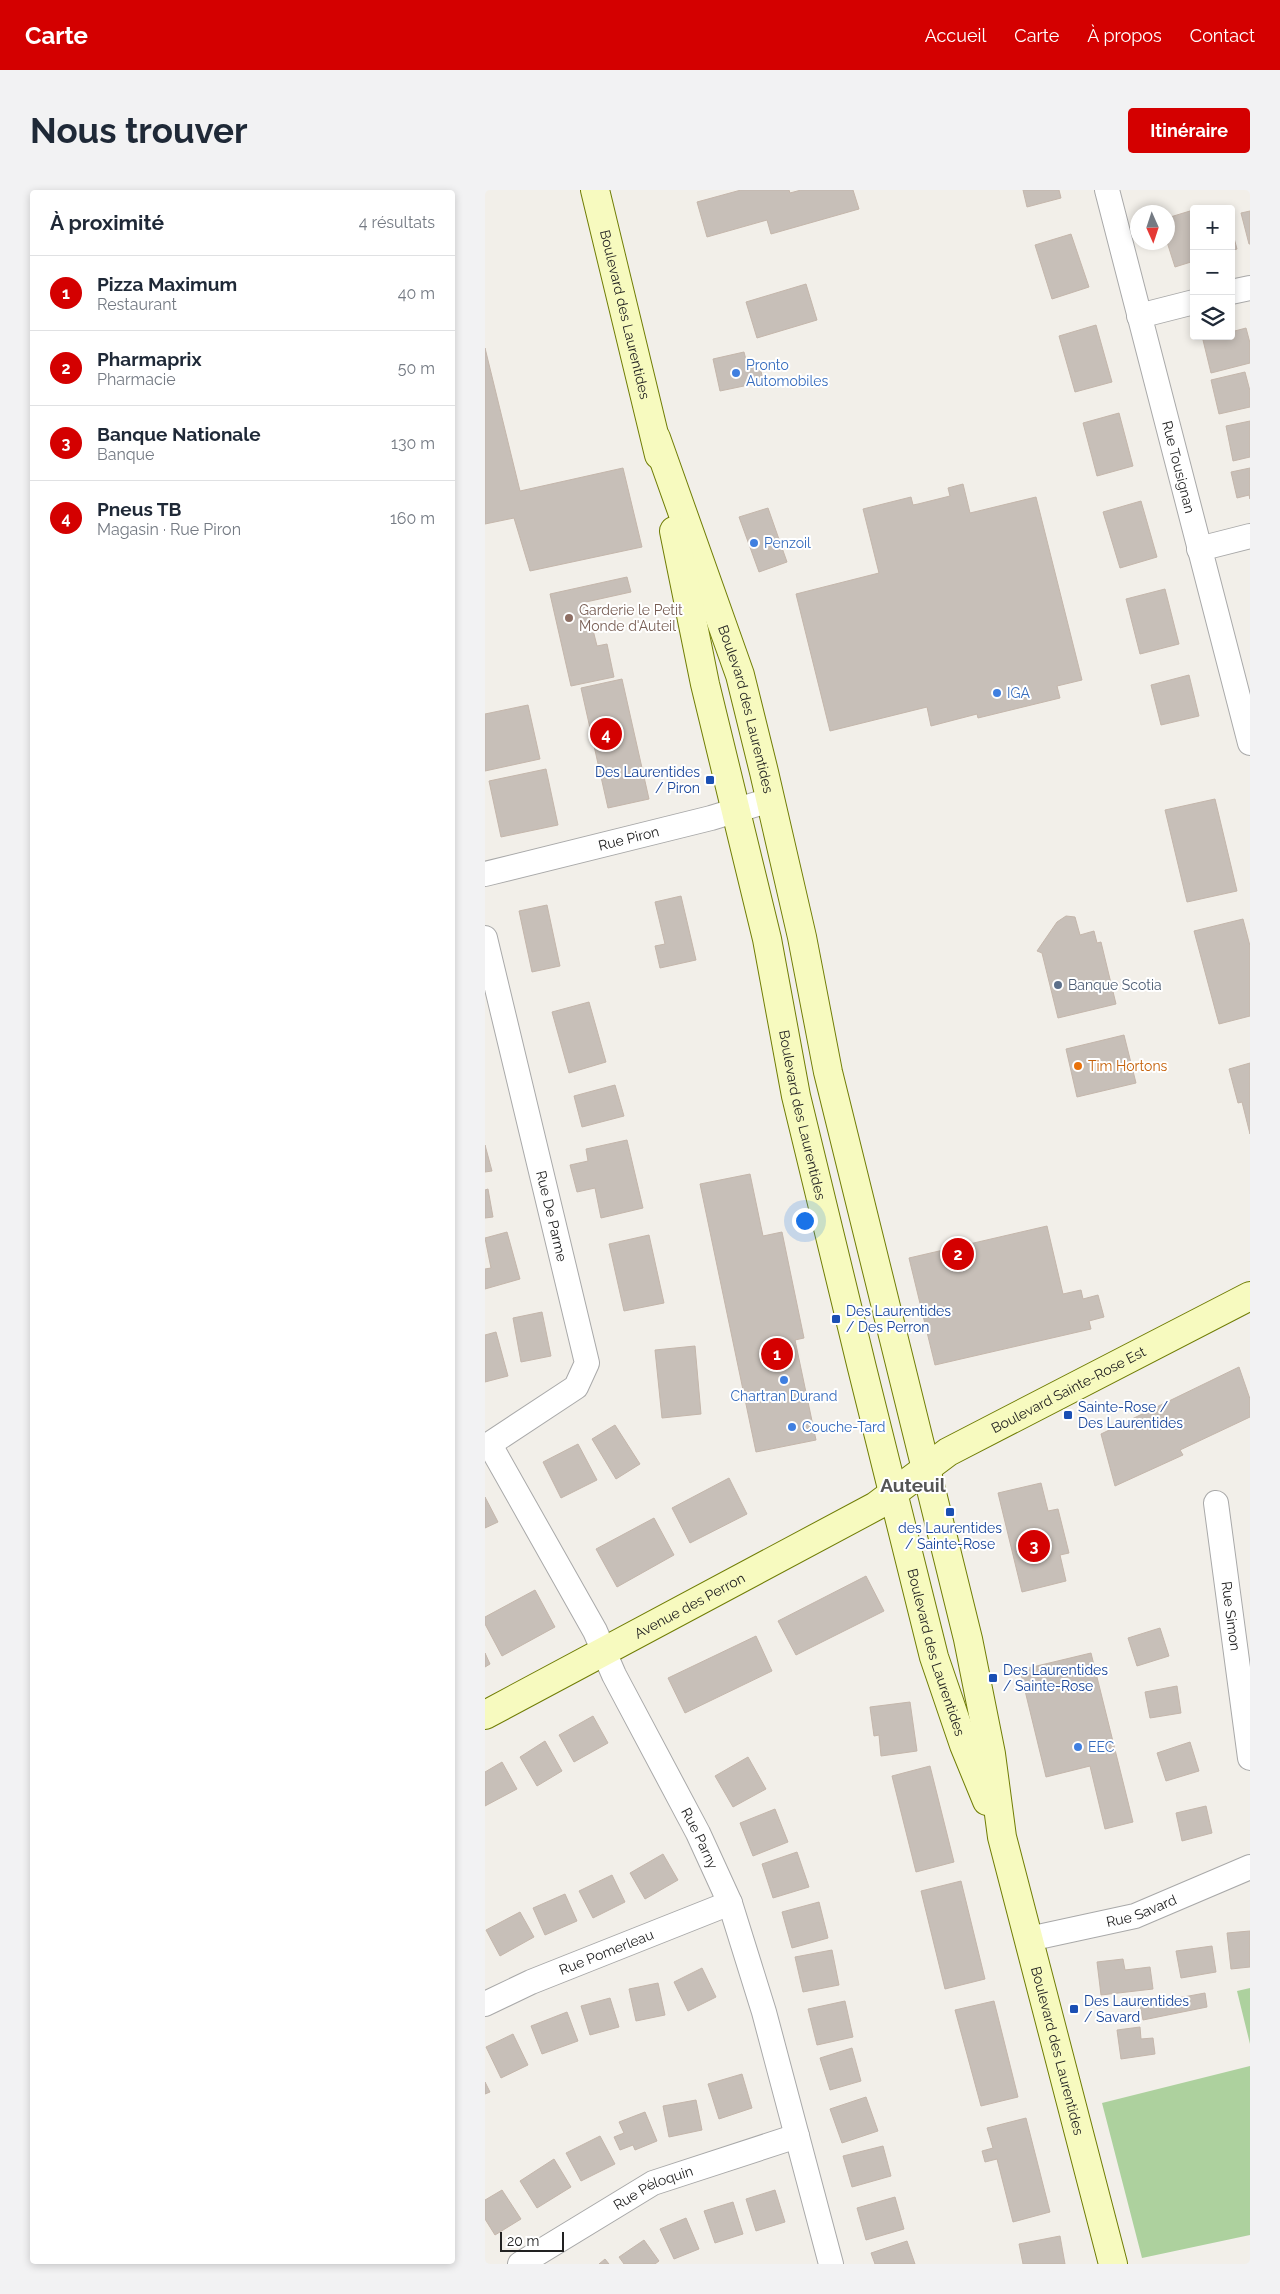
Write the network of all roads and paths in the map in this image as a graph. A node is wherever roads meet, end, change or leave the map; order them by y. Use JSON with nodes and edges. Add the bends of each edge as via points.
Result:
{"nodes":[{"id":1,"x":595,"y":190,"type":"edge"},
{"id":2,"x":1107,"y":190,"type":"edge"},
{"id":3,"x":1250,"y":288,"type":"edge"},
{"id":4,"x":1235,"y":291,"type":"edge"},
{"id":5,"x":1190,"y":303,"type":"edge"},
{"id":6,"x":1139,"y":316,"type":"junction"},
{"id":7,"x":656,"y":438,"type":"junction"},
{"id":8,"x":1250,"y":536,"type":"edge"},
{"id":9,"x":1199,"y":549,"type":"junction"},
{"id":10,"x":1250,"y":743,"type":"edge"},
{"id":11,"x":770,"y":800,"type":"junction"},
{"id":12,"x":736,"y":810,"type":"junction"},
{"id":13,"x":485,"y":874,"type":"edge"},
{"id":14,"x":485,"y":938,"type":"edge"},
{"id":15,"x":1250,"y":1296,"type":"edge"},
{"id":16,"x":488,"y":1446,"type":"edge"},
{"id":17,"x":925,"y":1469,"type":"junction"},
{"id":18,"x":893,"y":1492,"type":"junction"},
{"id":19,"x":1216,"y":1503,"type":"dead end"},
{"id":20,"x":604,"y":1651,"type":"junction"},
{"id":21,"x":485,"y":1715,"type":"edge"},
{"id":22,"x":1250,"y":1758,"type":"edge"},
{"id":23,"x":1002,"y":1837,"type":"junction"},
{"id":24,"x":1250,"y":1867,"type":"edge"},
{"id":25,"x":730,"y":1903,"type":"junction"},
{"id":26,"x":1029,"y":1939,"type":"junction"},
{"id":27,"x":485,"y":2004,"type":"edge"},
{"id":28,"x":797,"y":2136,"type":"junction"},
{"id":29,"x":520,"y":2264,"type":"edge"},
{"id":30,"x":831,"y":2264,"type":"edge"},
{"id":31,"x":1113,"y":2264,"type":"edge"}],
"edges":[{"from":1,"to":7,"type":"main road","name":"Boulevard des Laurentides"},
{"from":2,"to":6,"type":"street","name":"Rue Tousignan"},
{"from":3,"to":4,"type":"street"},
{"from":5,"to":6,"type":"street"},
{"from":6,"to":9,"type":"street","name":"Rue Tousignan"},
{"from":7,"to":11,"type":"main road","name":"Boulevard des Laurentides","via":[[740,676]]},
{"from":7,"to":12,"type":"main road","name":"Boulevard des Laurentides","via":[[705,684]]},
{"from":8,"to":9,"type":"street"},
{"from":9,"to":10,"type":"street","name":"Rue Tousignan"},
{"from":11,"to":12,"type":"street","name":"Rue Piron"},
{"from":11,"to":17,"type":"main road","name":"Boulevard des Laurentides","via":[[803,937],[825,1063]]},
{"from":12,"to":13,"type":"street","name":"Rue Piron"},
{"from":12,"to":18,"type":"main road","name":"Boulevard des Laurentides","via":[[769,948],[801,1118]]},
{"from":14,"to":16,"type":"street","name":"Rue De Parme","via":[[587,1363],[576,1387]]},
{"from":15,"to":17,"type":"main road","name":"Boulevard Sainte-Rose Est","via":[[961,1445]]},
{"from":16,"to":20,"type":"street","name":"Rue Parny"},
{"from":17,"to":18,"type":"main road","name":"Boulevard Sainte-Rose Est"},
{"from":17,"to":23,"type":"main road","name":"Boulevard des Laurentides","via":[[968,1639],[991,1754]]},
{"from":18,"to":20,"type":"main road","name":"Avenue des Perron","via":[[876,1506]]},
{"from":18,"to":23,"type":"main road","name":"Boulevard des Laurentides","via":[[937,1664],[964,1745]]},
{"from":19,"to":22,"type":"street","name":"Rue Simon"},
{"from":20,"to":21,"type":"main road","name":"Avenue des Perron"},
{"from":20,"to":25,"type":"street","name":"Rue Parny","via":[[698,1833]]},
{"from":23,"to":26,"type":"main road","name":"Boulevard des Laurentides"},
{"from":24,"to":26,"type":"street","name":"Rue Savard","via":[[1135,1916]]},
{"from":25,"to":27,"type":"street","name":"Rue Pomerleau","via":[[531,1982]]},
{"from":25,"to":28,"type":"street","name":"Rue Parny","via":[[764,2012]]},
{"from":26,"to":31,"type":"main road","name":"Boulevard des Laurentides"},
{"from":28,"to":29,"type":"street","name":"Rue Péloquin","via":[[653,2183]]},
{"from":28,"to":30,"type":"street","name":"Rue Parny"}]}
